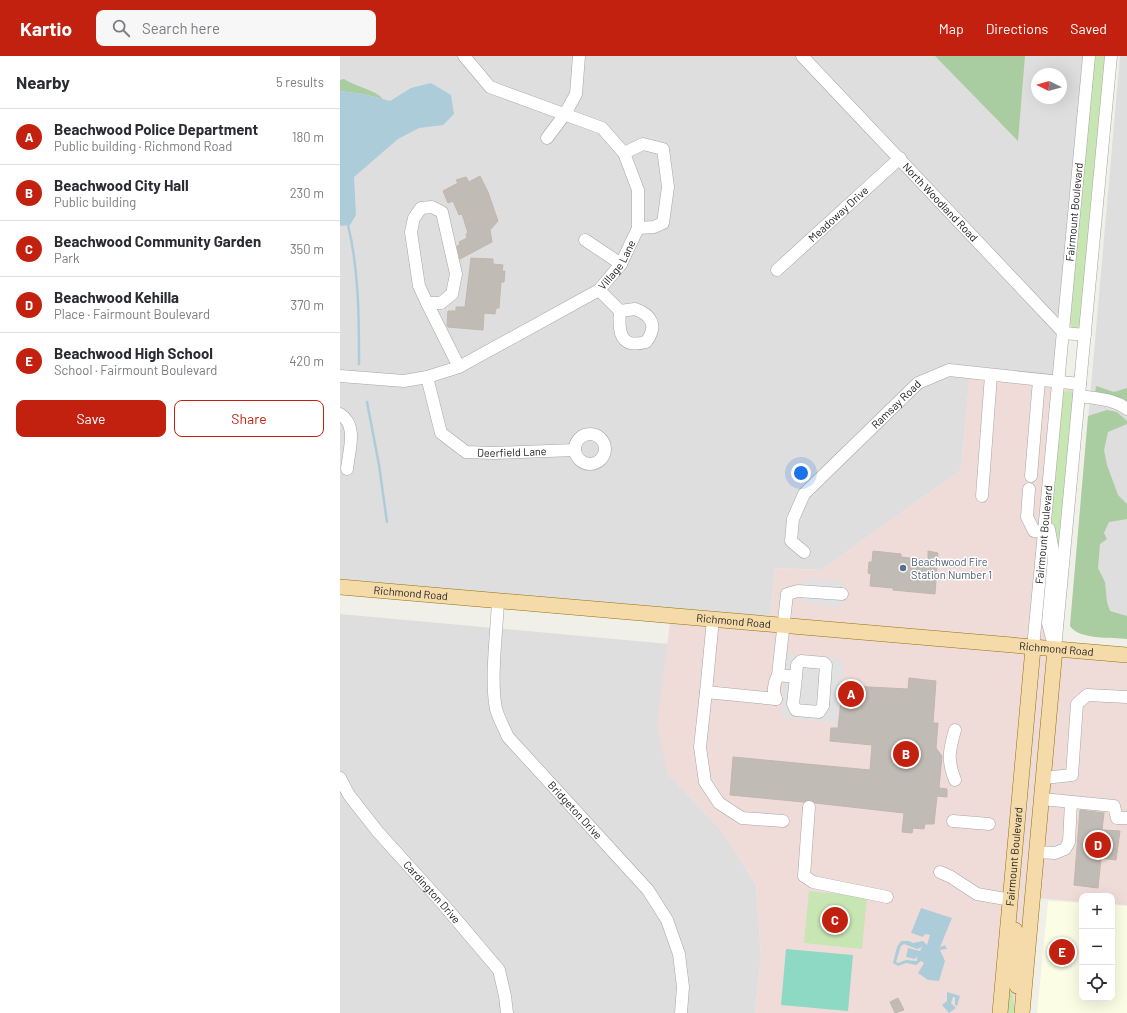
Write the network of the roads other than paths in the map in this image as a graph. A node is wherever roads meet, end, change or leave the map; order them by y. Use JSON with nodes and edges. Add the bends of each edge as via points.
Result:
{"nodes":[{"id":1,"x":464,"y":56,"type":"edge"},
{"id":2,"x":579,"y":56,"type":"edge"},
{"id":3,"x":802,"y":56,"type":"edge"},
{"id":4,"x":1089,"y":56,"type":"edge"},
{"id":5,"x":1111,"y":56,"type":"edge"},
{"id":6,"x":565,"y":114,"type":"junction"},
{"id":7,"x":547,"y":138,"type":"dead end"},
{"id":8,"x":624,"y":153,"type":"junction"},
{"id":9,"x":900,"y":158,"type":"junction"},
{"id":10,"x":638,"y":228,"type":"junction"},
{"id":11,"x":585,"y":240,"type":"dead end"},
{"id":12,"x":621,"y":264,"type":"junction"},
{"id":13,"x":777,"y":270,"type":"dead end"},
{"id":14,"x":599,"y":290,"type":"junction"},
{"id":15,"x":427,"y":303,"type":"junction"},
{"id":16,"x":620,"y":311,"type":"dead end"},
{"id":17,"x":1064,"y":333,"type":"junction"},
{"id":18,"x":1085,"y":335,"type":"junction"},
{"id":19,"x":459,"y":367,"type":"junction"},
{"id":20,"x":991,"y":374,"type":"junction"},
{"id":21,"x":340,"y":376,"type":"edge"},
{"id":22,"x":427,"y":377,"type":"junction"},
{"id":23,"x":1039,"y":380,"type":"junction"},
{"id":24,"x":1059,"y":382,"type":"junction"},
{"id":25,"x":1079,"y":390,"type":"junction"},
{"id":26,"x":1127,"y":409,"type":"edge"},
{"id":27,"x":340,"y":414,"type":"edge"},
{"id":28,"x":575,"y":450,"type":"dead end"},
{"id":29,"x":347,"y":469,"type":"dead end"},
{"id":30,"x":1031,"y":476,"type":"dead end"},
{"id":31,"x":1030,"y":489,"type":"dead end"},
{"id":32,"x":982,"y":496,"type":"dead end"},
{"id":33,"x":1046,"y":516,"type":"junction"},
{"id":34,"x":1044,"y":532,"type":"junction"},
{"id":35,"x":804,"y":552,"type":"dead end"},
{"id":36,"x":340,"y":587,"type":"edge"},
{"id":37,"x":842,"y":594,"type":"dead end"},
{"id":38,"x":498,"y":600,"type":"junction"},
{"id":39,"x":713,"y":619,"type":"junction"},
{"id":40,"x":783,"y":625,"type":"junction"},
{"id":41,"x":1033,"y":648,"type":"junction"},
{"id":42,"x":1055,"y":649,"type":"junction"},
{"id":43,"x":1127,"y":655,"type":"edge"},
{"id":44,"x":778,"y":676,"type":"junction"},
{"id":45,"x":796,"y":677,"type":"dead end"},
{"id":46,"x":706,"y":692,"type":"junction"},
{"id":47,"x":1127,"y":697,"type":"edge"},
{"id":48,"x":955,"y":730,"type":"dead end"},
{"id":49,"x":340,"y":778,"type":"edge"},
{"id":50,"x":1044,"y":778,"type":"junction"},
{"id":51,"x":955,"y":780,"type":"dead end"},
{"id":52,"x":1022,"y":785,"type":"junction"},
{"id":53,"x":1042,"y":799,"type":"junction"},
{"id":54,"x":1071,"y":802,"type":"junction"},
{"id":55,"x":809,"y":807,"type":"dead end"},
{"id":56,"x":1127,"y":818,"type":"edge"},
{"id":57,"x":783,"y":821,"type":"dead end"},
{"id":58,"x":953,"y":821,"type":"dead end"},
{"id":59,"x":989,"y":824,"type":"dead end"},
{"id":60,"x":1037,"y":852,"type":"junction"},
{"id":61,"x":940,"y":872,"type":"dead end"},
{"id":62,"x":887,"y":897,"type":"dead end"},
{"id":63,"x":1011,"y":900,"type":"junction"},
{"id":64,"x":1031,"y":917,"type":"junction"},
{"id":65,"x":507,"y":1013,"type":"edge"},
{"id":66,"x":681,"y":1013,"type":"edge"},
{"id":67,"x":1000,"y":1013,"type":"edge"},
{"id":68,"x":1022,"y":1013,"type":"edge"}],
"edges":[{"from":1,"to":6,"type":"street","name":"Village Lane","via":[[490,86]]},
{"from":2,"to":6,"type":"street","via":[[576,94]]},
{"from":3,"to":9,"type":"street","name":"North Woodland Road"},
{"from":4,"to":17,"type":"street","name":"Fairmount Boulevard"},
{"from":5,"to":18,"type":"street","name":"Fairmount Boulevard"},
{"from":6,"to":7,"type":"street"},
{"from":6,"to":8,"type":"street","name":"Village Lane","via":[[602,128]]},
{"from":8,"to":10,"type":"street","name":"Village Lane","via":[[638,190]]},
{"from":8,"to":10,"type":"street","via":[[643,144],[663,149],[668,187],[663,223]]},
{"from":9,"to":13,"type":"street","name":"Meadoway Drive"},
{"from":9,"to":17,"type":"street","name":"North Woodland Road"},
{"from":10,"to":12,"type":"street","name":"Village Lane"},
{"from":11,"to":12,"type":"street"},
{"from":12,"to":14,"type":"street","name":"Village Lane"},
{"from":14,"to":16,"type":"street"},
{"from":14,"to":19,"type":"street","name":"Village Lane"},
{"from":15,"to":15,"type":"street","via":[[419,286],[411,232],[414,218],[421,208],[432,207],[442,212],[456,274],[452,294],[441,303]]},
{"from":15,"to":19,"type":"street"},
{"from":17,"to":18,"type":"street"},
{"from":17,"to":24,"type":"street","name":"Fairmount Boulevard"},
{"from":18,"to":25,"type":"street","name":"Fairmount Boulevard"},
{"from":19,"to":22,"type":"street","name":"Village Lane"},
{"from":20,"to":23,"type":"street","name":"Ramsay Road"},
{"from":20,"to":32,"type":"street"},
{"from":20,"to":35,"type":"street","name":"Ramsay Road","via":[[949,370],[918,383],[804,494],[793,519],[791,541]]},
{"from":21,"to":22,"type":"street","name":"Village Lane","via":[[404,381]]},
{"from":22,"to":28,"type":"street","name":"Deerfield Lane","via":[[441,433],[466,452]]},
{"from":23,"to":24,"type":"street","name":"Ramsay Road"},
{"from":23,"to":30,"type":"street"},
{"from":24,"to":25,"type":"street","name":"Ramsay Road"},
{"from":24,"to":33,"type":"street","name":"Fairmount Boulevard"},
{"from":25,"to":26,"type":"street","name":"Ramsay Road"},
{"from":25,"to":42,"type":"street","name":"Fairmount Boulevard"},
{"from":27,"to":29,"type":"street","via":[[347,418],[351,429]]},
{"from":31,"to":34,"type":"street","via":[[1027,517],[1034,531]]},
{"from":33,"to":34,"type":"street","name":"Fairmount Boulevard"},
{"from":33,"to":42,"type":"street","via":[[1054,557],[1048,623]]},
{"from":34,"to":41,"type":"street","name":"Fairmount Boulevard"},
{"from":36,"to":38,"type":"main road","name":"Richmond Road"},
{"from":37,"to":40,"type":"street","via":[[790,592],[787,594]]},
{"from":38,"to":39,"type":"main road","name":"Richmond Road"},
{"from":38,"to":66,"type":"street","name":"Bridgeton Drive","via":[[494,684],[496,708],[501,722],[508,737],[648,890],[667,920],[679,954],[683,987]]},
{"from":39,"to":40,"type":"main road","name":"Richmond Road"},
{"from":39,"to":46,"type":"street"},
{"from":40,"to":41,"type":"main road","name":"Richmond Road"},
{"from":40,"to":44,"type":"street"},
{"from":41,"to":42,"type":"main road","name":"Richmond Road"},
{"from":41,"to":50,"type":"main road","via":[[1043,679],[1037,743]]},
{"from":41,"to":52,"type":"main road","name":"Fairmount Boulevard"},
{"from":42,"to":43,"type":"main road","name":"Richmond Road"},
{"from":42,"to":50,"type":"main road","name":"Fairmount Boulevard"},
{"from":44,"to":45,"type":"street"},
{"from":44,"to":46,"type":"street","via":[[775,682],[776,699]]},
{"from":46,"to":57,"type":"street","via":[[700,747],[705,782],[719,803],[742,818]]},
{"from":47,"to":50,"type":"street","via":[[1087,695],[1077,704],[1072,775]]},
{"from":48,"to":51,"type":"street","via":[[949,755]]},
{"from":49,"to":65,"type":"street","name":"Cardington Drive","via":[[349,795],[378,832],[499,970]]},
{"from":50,"to":53,"type":"main road","name":"Fairmount Boulevard"},
{"from":52,"to":63,"type":"main road","name":"Fairmount Boulevard"},
{"from":52,"to":64,"type":"main road","via":[[1029,834],[1023,899]]},
{"from":53,"to":54,"type":"street"},
{"from":53,"to":60,"type":"main road","name":"Fairmount Boulevard"},
{"from":54,"to":56,"type":"street","via":[[1114,806],[1117,818]]},
{"from":54,"to":60,"type":"street","via":[[1068,842],[1065,849],[1055,853]]},
{"from":55,"to":62,"type":"street","via":[[804,876],[813,882]]},
{"from":58,"to":59,"type":"street"},
{"from":60,"to":64,"type":"main road","name":"Fairmount Boulevard"},
{"from":61,"to":63,"type":"street","via":[[977,894]]},
{"from":63,"to":67,"type":"main road","name":"Fairmount Boulevard"},
{"from":63,"to":68,"type":"main road","via":[[1017,938],[1015,976]]},
{"from":64,"to":68,"type":"main road","name":"Fairmount Boulevard"}]}
